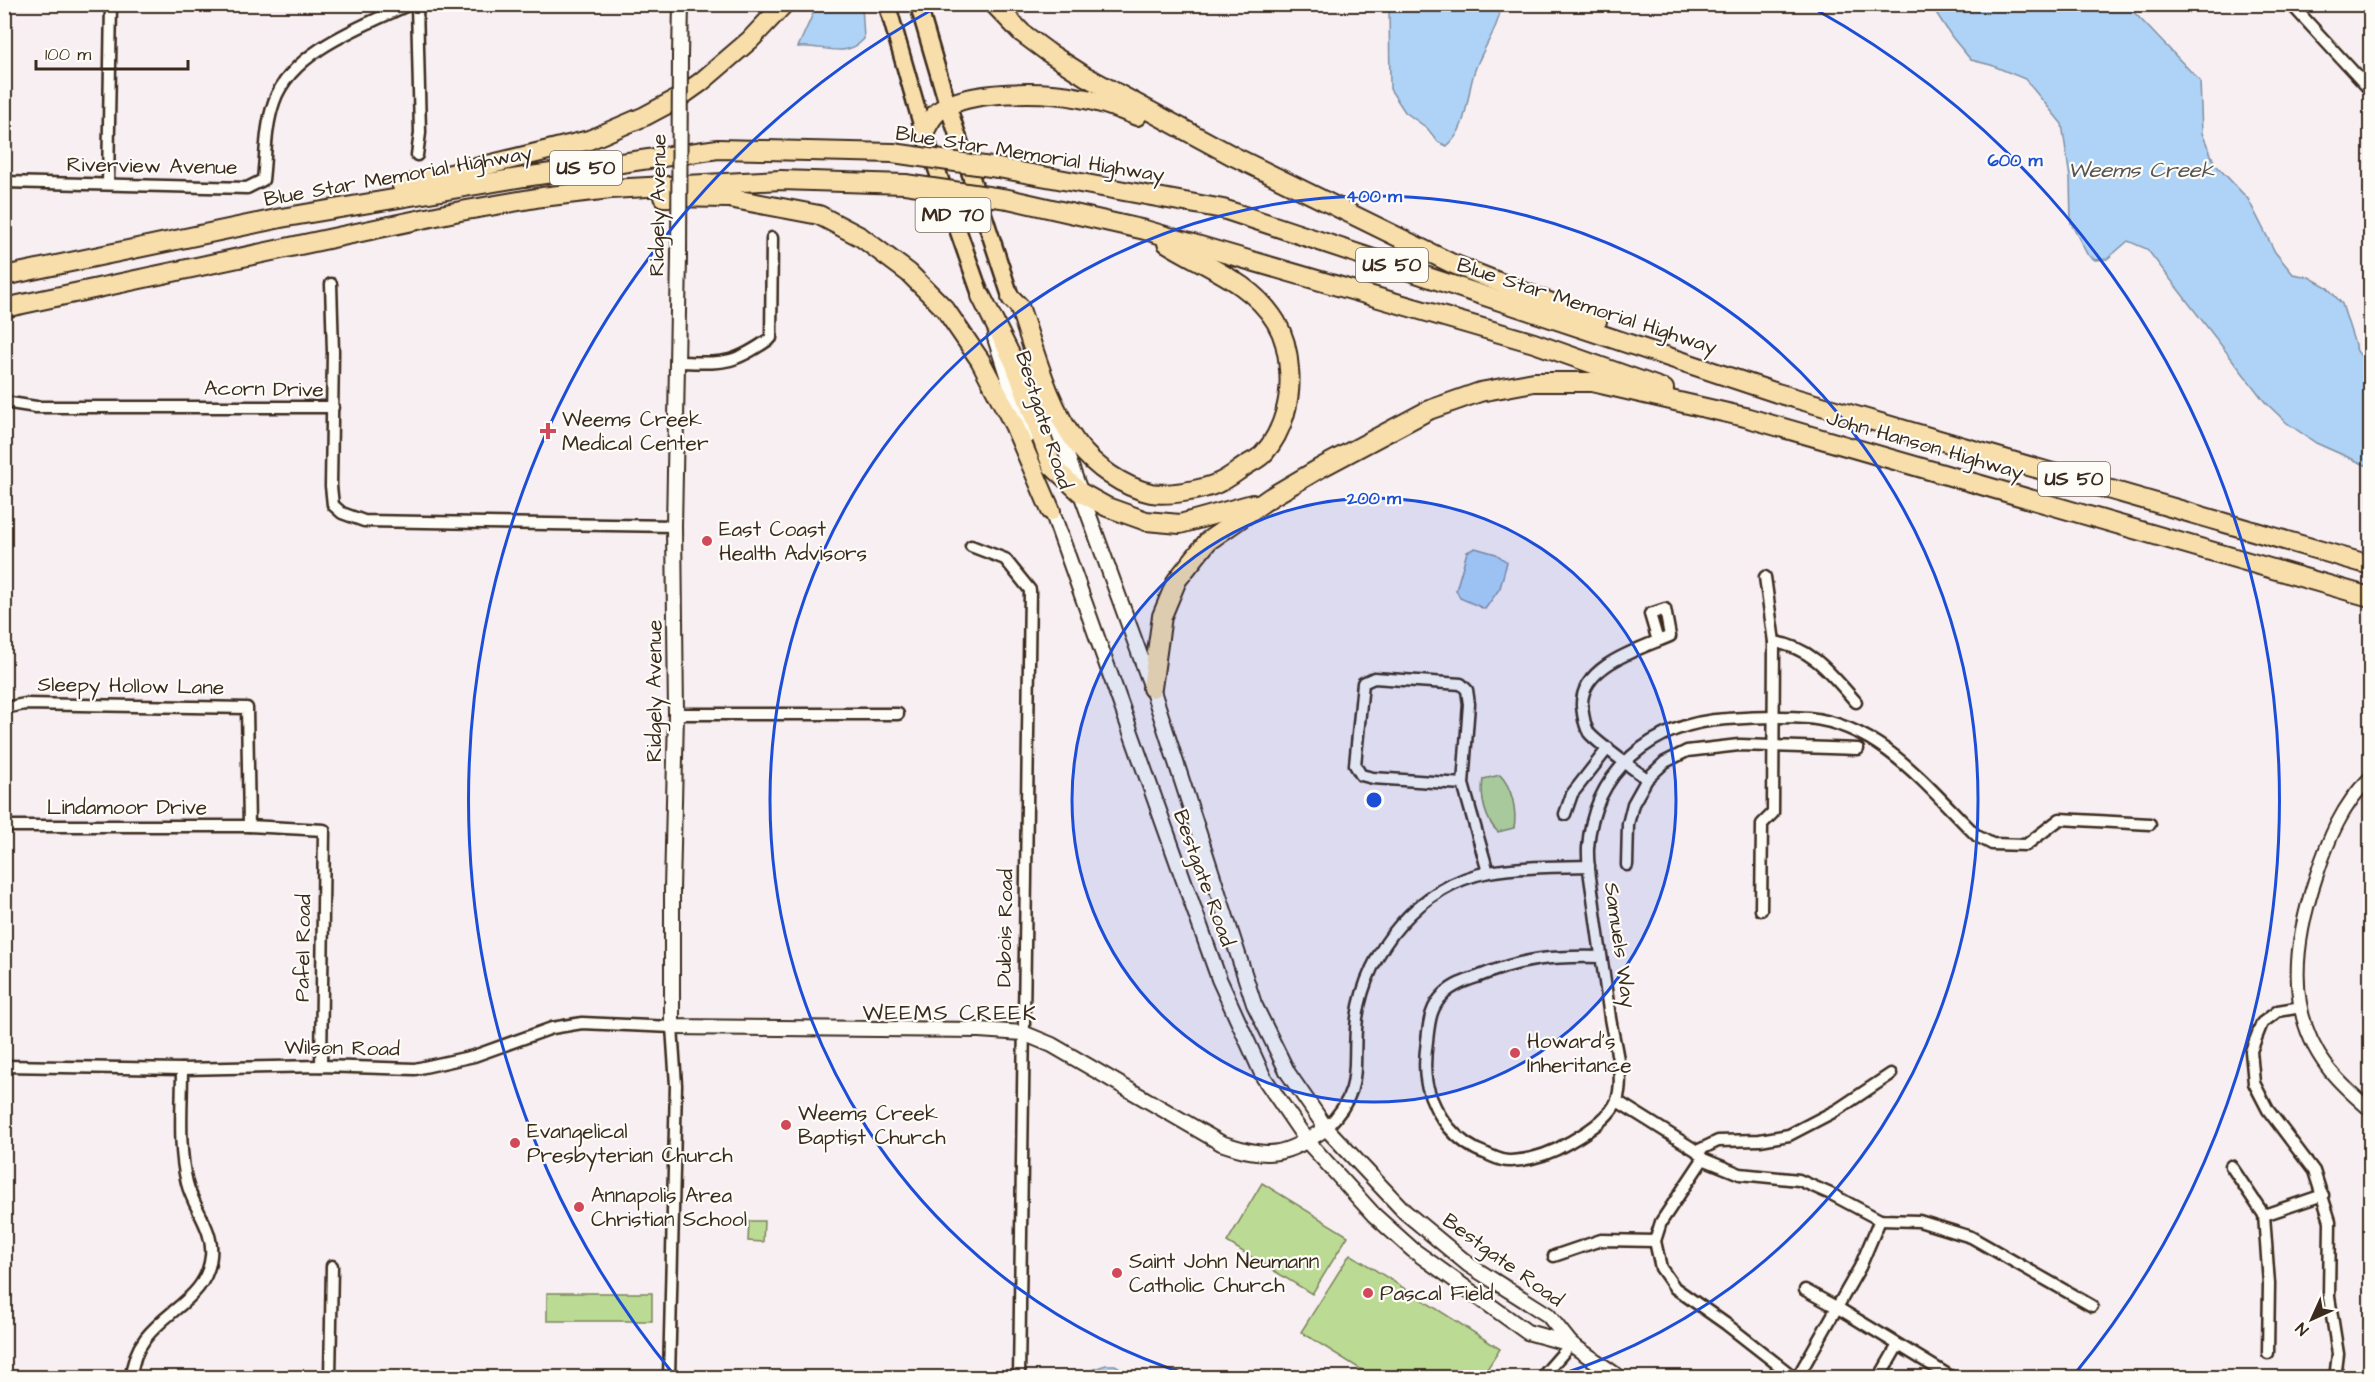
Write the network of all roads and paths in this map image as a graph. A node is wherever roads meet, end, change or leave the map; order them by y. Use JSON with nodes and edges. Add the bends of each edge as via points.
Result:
{"nodes":[{"id":1,"x":111,"y":4,"type":"edge"},
{"id":2,"x":410,"y":4,"type":"edge"},
{"id":3,"x":417,"y":4,"type":"edge"},
{"id":4,"x":681,"y":4,"type":"edge"},
{"id":5,"x":887,"y":4,"type":"edge"},
{"id":6,"x":918,"y":4,"type":"edge"},
{"id":7,"x":994,"y":4,"type":"edge"},
{"id":8,"x":2291,"y":4,"type":"edge"},
{"id":9,"x":782,"y":6,"type":"edge"},
{"id":10,"x":2370,"y":90,"type":"edge"},
{"id":11,"x":948,"y":106,"type":"junction"},
{"id":12,"x":924,"y":133,"type":"junction"},
{"id":13,"x":417,"y":155,"type":"dead end"},
{"id":14,"x":1233,"y":156,"type":"junction"},
{"id":15,"x":4,"y":182,"type":"edge"},
{"id":16,"x":108,"y":184,"type":"junction"},
{"id":17,"x":281,"y":218,"type":"junction"},
{"id":18,"x":1145,"y":230,"type":"junction"},
{"id":19,"x":772,"y":238,"type":"dead end"},
{"id":20,"x":301,"y":245,"type":"junction"},
{"id":21,"x":4,"y":276,"type":"edge"},
{"id":22,"x":331,"y":284,"type":"dead end"},
{"id":23,"x":981,"y":296,"type":"junction"},
{"id":24,"x":1011,"y":298,"type":"junction"},
{"id":25,"x":4,"y":308,"type":"edge"},
{"id":26,"x":677,"y":362,"type":"junction"},
{"id":27,"x":1777,"y":393,"type":"junction"},
{"id":28,"x":4,"y":402,"type":"edge"},
{"id":29,"x":333,"y":407,"type":"junction"},
{"id":30,"x":1745,"y":417,"type":"junction"},
{"id":31,"x":1080,"y":492,"type":"junction"},
{"id":32,"x":1271,"y":497,"type":"junction"},
{"id":33,"x":1051,"y":511,"type":"junction"},
{"id":34,"x":674,"y":526,"type":"junction"},
{"id":35,"x":971,"y":546,"type":"dead end"},
{"id":36,"x":2370,"y":566,"type":"edge"},
{"id":37,"x":1765,"y":577,"type":"dead end"},
{"id":38,"x":2370,"y":597,"type":"edge"},
{"id":39,"x":1658,"y":641,"type":"dead end"},
{"id":40,"x":1774,"y":642,"type":"junction"},
{"id":41,"x":1152,"y":688,"type":"junction"},
{"id":42,"x":1856,"y":702,"type":"dead end"},
{"id":43,"x":4,"y":708,"type":"edge"},
{"id":44,"x":676,"y":714,"type":"junction"},
{"id":45,"x":898,"y":714,"type":"dead end"},
{"id":46,"x":1773,"y":718,"type":"junction"},
{"id":47,"x":1775,"y":746,"type":"junction"},
{"id":48,"x":1608,"y":748,"type":"junction"},
{"id":49,"x":1858,"y":749,"type":"dead end"},
{"id":50,"x":1625,"y":762,"type":"junction"},
{"id":51,"x":2370,"y":778,"type":"edge"},
{"id":52,"x":1647,"y":779,"type":"junction"},
{"id":53,"x":1463,"y":784,"type":"junction"},
{"id":54,"x":1565,"y":814,"type":"dead end"},
{"id":55,"x":2150,"y":824,"type":"dead end"},
{"id":56,"x":4,"y":826,"type":"edge"},
{"id":57,"x":249,"y":826,"type":"junction"},
{"id":58,"x":324,"y":830,"type":"joint"},
{"id":59,"x":1627,"y":865,"type":"dead end"},
{"id":60,"x":1589,"y":866,"type":"junction"},
{"id":61,"x":1488,"y":872,"type":"junction"},
{"id":62,"x":1761,"y":910,"type":"dead end"},
{"id":63,"x":1601,"y":957,"type":"junction"},
{"id":64,"x":2301,"y":1006,"type":"junction"},
{"id":65,"x":672,"y":1027,"type":"junction"},
{"id":66,"x":1023,"y":1033,"type":"junction"},
{"id":67,"x":4,"y":1066,"type":"edge"},
{"id":68,"x":321,"y":1066,"type":"junction"},
{"id":69,"x":182,"y":1069,"type":"junction"},
{"id":70,"x":1892,"y":1074,"type":"dead end"},
{"id":71,"x":1617,"y":1101,"type":"junction"},
{"id":72,"x":2370,"y":1110,"type":"edge"},
{"id":73,"x":1326,"y":1128,"type":"junction"},
{"id":74,"x":1307,"y":1141,"type":"junction"},
{"id":75,"x":1700,"y":1155,"type":"junction"},
{"id":76,"x":2231,"y":1166,"type":"dead end"},
{"id":77,"x":2323,"y":1195,"type":"junction"},
{"id":78,"x":2264,"y":1215,"type":"junction"},
{"id":79,"x":1880,"y":1221,"type":"junction"},
{"id":80,"x":1655,"y":1241,"type":"junction"},
{"id":81,"x":1554,"y":1256,"type":"dead end"},
{"id":82,"x":332,"y":1266,"type":"dead end"},
{"id":83,"x":1805,"y":1290,"type":"dead end"},
{"id":84,"x":2092,"y":1306,"type":"dead end"},
{"id":85,"x":1838,"y":1308,"type":"junction"},
{"id":86,"x":1570,"y":1344,"type":"junction"},
{"id":87,"x":1898,"y":1345,"type":"junction"},
{"id":88,"x":2268,"y":1353,"type":"dead end"},
{"id":89,"x":131,"y":1377,"type":"edge"},
{"id":90,"x":330,"y":1377,"type":"edge"},
{"id":91,"x":669,"y":1377,"type":"edge"},
{"id":92,"x":1019,"y":1377,"type":"edge"},
{"id":93,"x":1541,"y":1377,"type":"edge"},
{"id":94,"x":1620,"y":1377,"type":"edge"},
{"id":95,"x":1796,"y":1377,"type":"edge"},
{"id":96,"x":1879,"y":1377,"type":"edge"},
{"id":97,"x":1953,"y":1377,"type":"edge"},
{"id":98,"x":2335,"y":1377,"type":"edge"}],
"edges":[{"from":1,"to":16,"type":"street"},
{"from":2,"to":16,"type":"street","name":"Riverview Avenue","via":[[338,39],[294,69],[274,100],[267,127],[263,180],[247,188]]},
{"from":3,"to":13,"type":"street"},
{"from":4,"to":26,"type":"main road","name":"Ridgely Avenue","bridge":true},
{"from":5,"to":12,"type":"main road","number":"MD 70"},
{"from":6,"to":11,"type":"main road","number":"MD 70"},
{"from":7,"to":14,"type":"highway","via":[[1022,33],[1085,76]]},
{"from":8,"to":10,"type":"street"},
{"from":9,"to":17,"type":"highway","via":[[750,40],[677,99],[589,140]]},
{"from":11,"to":12,"type":"highway","via":[[938,111]]},
{"from":11,"to":14,"type":"highway","via":[[978,97],[1018,93],[1079,98],[1108,104]]},
{"from":11,"to":24,"type":"main road","number":"MD 70"},
{"from":12,"to":23,"type":"main road","number":"MD 70"},
{"from":14,"to":27,"type":"highway","via":[[1453,264]]},
{"from":15,"to":16,"type":"street","name":"Riverview Avenue"},
{"from":17,"to":21,"type":"highway","name":"Blue Star Memorial Highway","number":"US 50"},
{"from":17,"to":27,"type":"highway","name":"Blue Star Memorial Highway","number":"US 50","bridge":true,"via":[[718,149],[893,153],[1223,209]]},
{"from":18,"to":20,"type":"highway","number":"US 50","bridge":true,"via":[[1008,200],[905,184],[780,180],[610,189],[542,197]]},
{"from":18,"to":24,"type":"highway","via":[[1220,271],[1257,297],[1276,322],[1287,346],[1291,382],[1278,432],[1263,455],[1218,484],[1186,492],[1153,493],[1121,482],[1093,461],[1059,412],[1019,306]]},
{"from":18,"to":30,"type":"highway","number":"US 50","via":[[1534,342]]},
{"from":19,"to":26,"type":"street","via":[[771,338],[746,356],[723,363]]},
{"from":20,"to":25,"type":"highway","number":"US 50"},
{"from":20,"to":33,"type":"highway","via":[[634,197],[729,198],[819,215],[861,237],[901,267],[945,309],[985,370],[1014,425]]},
{"from":22,"to":29,"type":"street"},
{"from":23,"to":31,"type":"highway","via":[[1014,362],[1052,466]]},
{"from":23,"to":33,"type":"main road","name":"Bestgate Road","number":"MD 70"},
{"from":24,"to":31,"type":"main road","name":"Bestgate Road","number":"MD 70"},
{"from":26,"to":34,"type":"main road","name":"Ridgely Avenue"},
{"from":27,"to":36,"type":"highway","name":"John Hanson Highway","number":"US 50"},
{"from":28,"to":29,"type":"street","name":"Acorn Drive","via":[[36,406]]},
{"from":29,"to":34,"type":"street","name":"Acorn Drive","via":[[333,504],[353,518]]},
{"from":30,"to":32,"type":"highway","via":[[1592,382],[1534,382],[1480,392],[1429,410]]},
{"from":30,"to":38,"type":"highway","name":"John Hanson Highway","number":"US 50"},
{"from":31,"to":32,"type":"highway","via":[[1146,521],[1180,524]]},
{"from":31,"to":41,"type":"main road","name":"Bestgate Road","number":"MD 70"},
{"from":32,"to":41,"type":"highway","via":[[1208,541],[1177,580],[1162,616]]},
{"from":33,"to":74,"type":"main road","name":"Bestgate Road","number":"MD 70","via":[[1219,979],[1264,1078]]},
{"from":34,"to":44,"type":"main road","name":"Ridgely Avenue"},
{"from":35,"to":66,"type":"street","name":"Dubois Road","via":[[1005,559],[1030,590]]},
{"from":37,"to":40,"type":"street"},
{"from":39,"to":48,"type":"street","via":[[1600,669],[1586,685],[1583,717],[1590,733]]},
{"from":40,"to":42,"type":"street","via":[[1792,645],[1811,655]]},
{"from":40,"to":46,"type":"street"},
{"from":41,"to":73,"type":"main road","name":"Bestgate Road","number":"MD 70","via":[[1254,1004],[1288,1073]]},
{"from":43,"to":57,"type":"street","name":"Sleepy Hollow Lane","via":[[25,704],[247,708]]},
{"from":44,"to":45,"type":"street"},
{"from":44,"to":65,"type":"main road","name":"Ridgely Avenue"},
{"from":46,"to":47,"type":"street"},
{"from":46,"to":50,"type":"street","name":"Samuels Way","via":[[1720,719],[1681,726],[1659,735]]},
{"from":46,"to":55,"type":"street","name":"Samuels Way","via":[[1808,718],[1831,723],[1876,741],[1898,757],[1977,836],[1992,844],[2026,845],[2060,819]]},
{"from":47,"to":49,"type":"street"},
{"from":47,"to":52,"type":"street","via":[[1687,751],[1665,762]]},
{"from":47,"to":62,"type":"street","via":[[1773,813],[1762,824]]},
{"from":48,"to":50,"type":"street"},
{"from":48,"to":54,"type":"street","via":[[1572,794]]},
{"from":50,"to":52,"type":"street"},
{"from":50,"to":60,"type":"street","name":"Samuels Way","via":[[1594,811]]},
{"from":51,"to":64,"type":"street","via":[[2336,825],[2305,911],[2297,960]]},
{"from":52,"to":59,"type":"street","via":[[1633,804],[1628,824]]},
{"from":53,"to":53,"type":"street","via":[[1467,690],[1461,684],[1374,678],[1363,683],[1355,765],[1361,775]]},
{"from":53,"to":61,"type":"street"},
{"from":56,"to":57,"type":"street","name":"Lindamoor Drive"},
{"from":57,"to":58,"type":"street","name":"Lindamoor Drive"},
{"from":58,"to":68,"type":"street","name":"Pafel Road"},
{"from":60,"to":61,"type":"street"},
{"from":60,"to":63,"type":"street","name":"Samuels Way"},
{"from":61,"to":73,"type":"street","via":[[1430,898],[1400,923],[1383,947],[1373,964],[1358,1017],[1354,1084],[1344,1107]]},
{"from":63,"to":71,"type":"street","name":"Samuels Way","via":[[1620,1078]]},
{"from":63,"to":71,"type":"street","via":[[1542,957],[1503,966],[1444,993],[1429,1017],[1426,1077],[1440,1116],[1455,1135],[1476,1151],[1508,1162],[1549,1154],[1582,1135]]},
{"from":64,"to":72,"type":"street","via":[[2311,1039],[2327,1066]]},
{"from":64,"to":77,"type":"street","via":[[2278,1011],[2262,1023],[2251,1051],[2254,1083],[2268,1110],[2314,1171]]},
{"from":65,"to":66,"type":"main road"},
{"from":65,"to":68,"type":"street","name":"Wilson Road","via":[[582,1023],[552,1028],[434,1066]]},
{"from":65,"to":91,"type":"street","name":"Ridgely Avenue","via":[[676,1085]]},
{"from":66,"to":74,"type":"main road","via":[[1052,1044],[1221,1143],[1249,1153],[1278,1154]]},
{"from":66,"to":92,"type":"street","name":"Dubois Road"},
{"from":67,"to":69,"type":"street","name":"Wilson Road"},
{"from":68,"to":69,"type":"street","name":"Wilson Road"},
{"from":69,"to":89,"type":"street","via":[[182,1154],[187,1185],[209,1234],[211,1257],[202,1282],[189,1299],[158,1322],[142,1341]]},
{"from":70,"to":75,"type":"street","via":[[1789,1135],[1718,1141]]},
{"from":71,"to":75,"type":"street"},
{"from":73,"to":74,"type":"main road"},
{"from":73,"to":86,"type":"main road","name":"Bestgate Road","number":"MD 70","via":[[1405,1212],[1469,1265],[1548,1315]]},
{"from":74,"to":86,"type":"main road","name":"Bestgate Road","number":"MD 70","via":[[1374,1215],[1413,1250],[1527,1332]]},
{"from":75,"to":79,"type":"street","via":[[1740,1174],[1798,1180]]},
{"from":75,"to":80,"type":"street","via":[[1661,1222]]},
{"from":76,"to":78,"type":"street"},
{"from":77,"to":78,"type":"street"},
{"from":77,"to":98,"type":"street","via":[[2331,1221],[2329,1297],[2338,1354]]},
{"from":78,"to":88,"type":"street"},
{"from":79,"to":84,"type":"street","via":[[1919,1221],[1971,1237]]},
{"from":79,"to":85,"type":"street"},
{"from":80,"to":81,"type":"street","via":[[1601,1240]]},
{"from":80,"to":95,"type":"street","via":[[1661,1268],[1675,1288]]},
{"from":82,"to":90,"type":"street"},
{"from":83,"to":85,"type":"street"},
{"from":85,"to":87,"type":"street"},
{"from":85,"to":95,"type":"street"},
{"from":86,"to":93,"type":"street"},
{"from":86,"to":94,"type":"main road","name":"Bestgate Road","number":"MD 70"},
{"from":87,"to":96,"type":"street"},
{"from":87,"to":97,"type":"street"}]}
